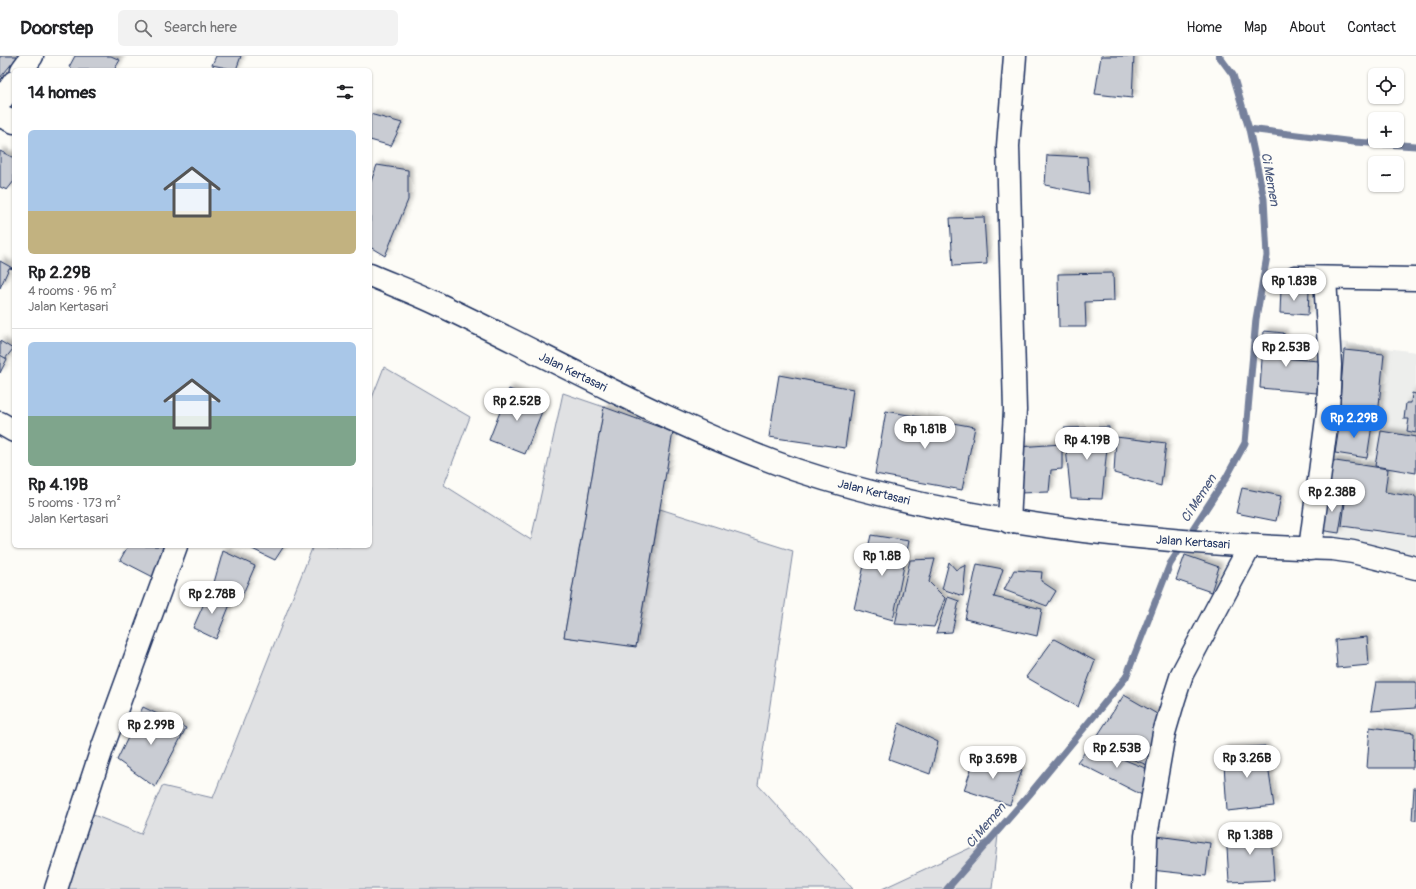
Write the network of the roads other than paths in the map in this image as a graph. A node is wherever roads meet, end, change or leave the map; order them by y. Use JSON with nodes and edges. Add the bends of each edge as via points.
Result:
{"nodes":[{"id":1,"x":32,"y":56,"type":"edge"},
{"id":2,"x":1014,"y":56,"type":"edge"},
{"id":3,"x":23,"y":68,"type":"edge"},
{"id":4,"x":12,"y":85,"type":"edge"},
{"id":5,"x":0,"y":102,"type":"edge"},
{"id":6,"x":0,"y":116,"type":"edge"},
{"id":7,"x":12,"y":121,"type":"edge"},
{"id":8,"x":372,"y":276,"type":"edge"},
{"id":9,"x":1295,"y":277,"type":"dead end"},
{"id":10,"x":1325,"y":278,"type":"junction"},
{"id":11,"x":1416,"y":279,"type":"edge"},
{"id":12,"x":0,"y":424,"type":"edge"},
{"id":13,"x":12,"y":430,"type":"edge"},
{"id":14,"x":1009,"y":522,"type":"junction"},
{"id":15,"x":1250,"y":546,"type":"junction"},
{"id":16,"x":175,"y":548,"type":"edge"},
{"id":17,"x":1310,"y":549,"type":"junction"},
{"id":18,"x":1416,"y":568,"type":"edge"},
{"id":19,"x":56,"y":889,"type":"edge"},
{"id":20,"x":1144,"y":889,"type":"edge"}],
"edges":[{"from":1,"to":3,"type":"street"},
{"from":2,"to":14,"type":"street","via":[[1008,146],[1016,410]]},
{"from":4,"to":5,"type":"street"},
{"from":6,"to":7,"type":"street"},
{"from":8,"to":14,"type":"street","name":"Jalan Kertasari","via":[[439,304],[709,436],[794,469],[891,498]]},
{"from":9,"to":10,"type":"street"},
{"from":10,"to":11,"type":"street"},
{"from":10,"to":17,"type":"street","via":[[1330,365],[1328,411]]},
{"from":12,"to":13,"type":"street"},
{"from":14,"to":15,"type":"street","name":"Jalan Kertasari","via":[[1163,540]]},
{"from":15,"to":17,"type":"street","name":"Jalan Kertasari"},
{"from":15,"to":20,"type":"street","via":[[1182,674],[1174,699],[1164,734],[1148,828]]},
{"from":16,"to":19,"type":"street","via":[[102,749]]},
{"from":17,"to":18,"type":"street","name":"Jalan Kertasari","via":[[1352,552]]}]}
